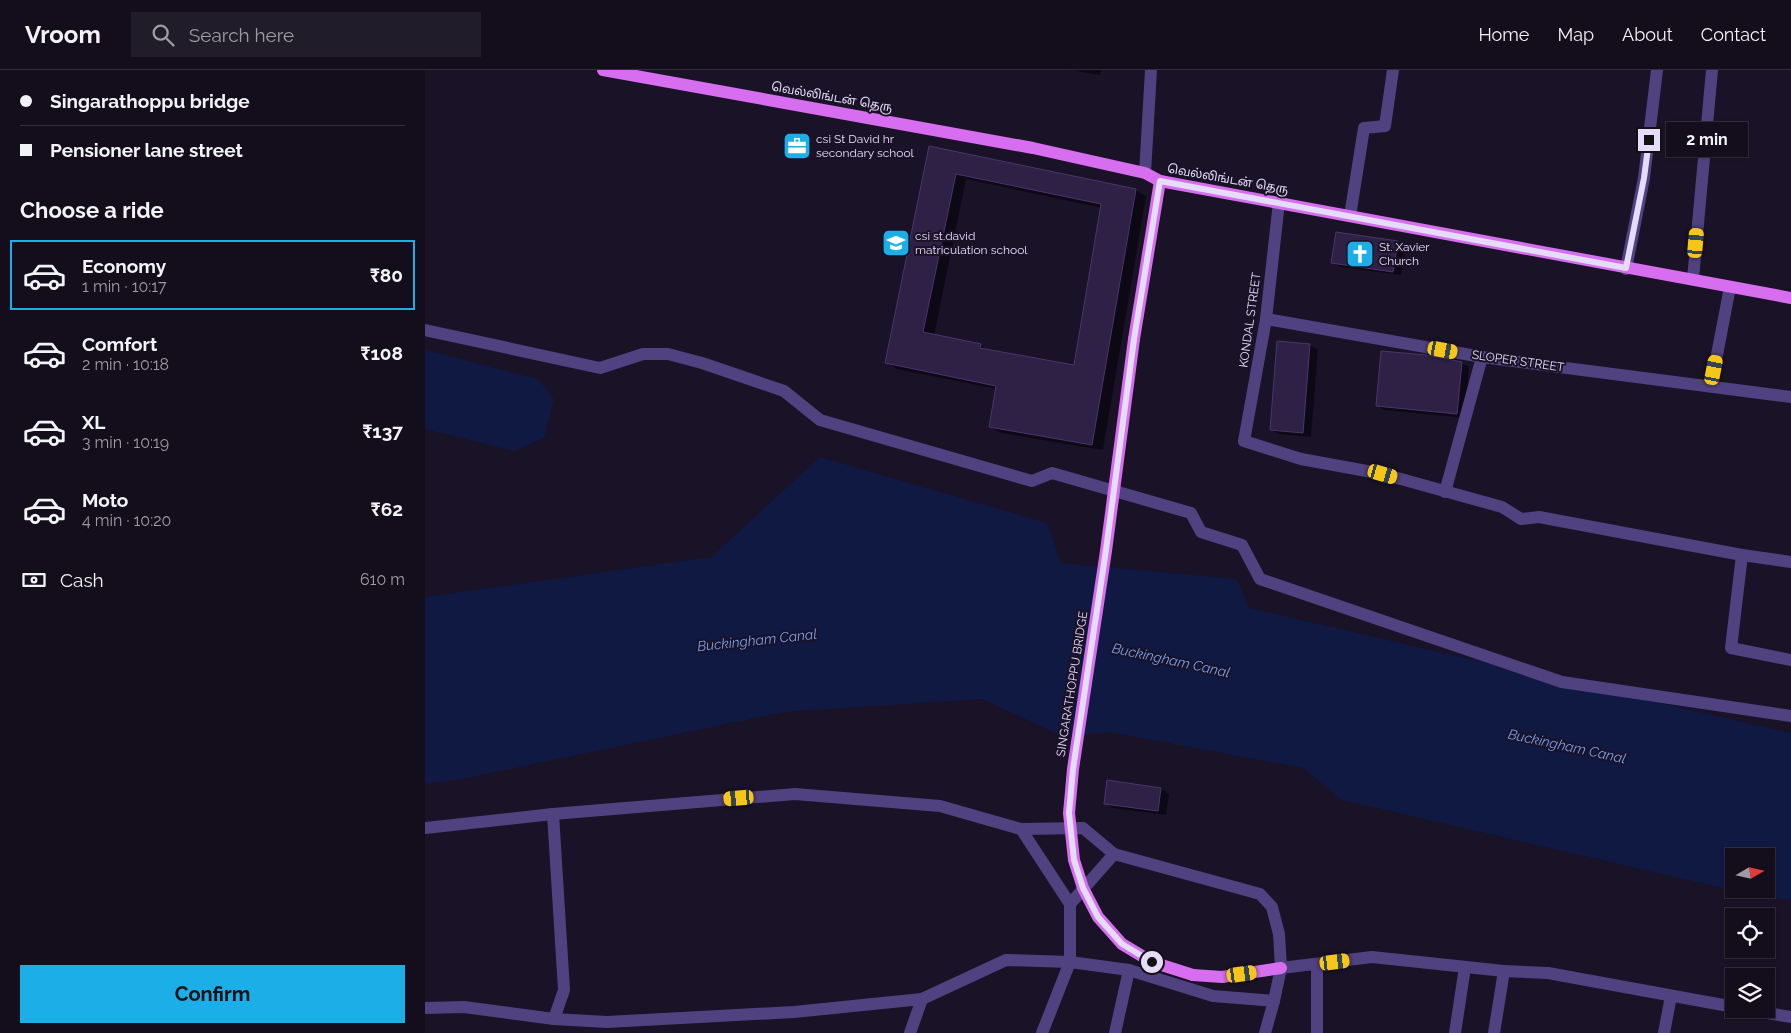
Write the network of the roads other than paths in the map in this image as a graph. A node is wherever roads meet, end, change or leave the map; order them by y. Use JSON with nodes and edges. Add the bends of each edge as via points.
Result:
{"nodes":[{"id":1,"x":603,"y":70,"type":"edge"},
{"id":2,"x":1151,"y":70,"type":"edge"},
{"id":3,"x":1393,"y":70,"type":"edge"},
{"id":4,"x":1657,"y":70,"type":"edge"},
{"id":5,"x":1712,"y":70,"type":"edge"},
{"id":6,"x":622,"y":72,"type":"edge"},
{"id":7,"x":1145,"y":173,"type":"junction"},
{"id":8,"x":1160,"y":181,"type":"junction"},
{"id":9,"x":1279,"y":202,"type":"junction"},
{"id":10,"x":1350,"y":216,"type":"junction"},
{"id":11,"x":1626,"y":268,"type":"junction"},
{"id":12,"x":1693,"y":279,"type":"junction"},
{"id":13,"x":1730,"y":287,"type":"junction"},
{"id":14,"x":1791,"y":298,"type":"edge"},
{"id":15,"x":1267,"y":319,"type":"junction"},
{"id":16,"x":425,"y":330,"type":"edge"},
{"id":17,"x":1482,"y":358,"type":"junction"},
{"id":18,"x":1711,"y":386,"type":"junction"},
{"id":19,"x":1791,"y":398,"type":"edge"},
{"id":20,"x":1445,"y":492,"type":"junction"},
{"id":21,"x":1742,"y":555,"type":"junction"},
{"id":22,"x":1791,"y":562,"type":"edge"},
{"id":23,"x":1791,"y":660,"type":"edge"},
{"id":24,"x":1791,"y":716,"type":"edge"},
{"id":25,"x":553,"y":814,"type":"junction"},
{"id":26,"x":425,"y":828,"type":"edge"},
{"id":27,"x":1021,"y":829,"type":"junction"},
{"id":28,"x":1114,"y":854,"type":"junction"},
{"id":29,"x":1070,"y":904,"type":"junction"},
{"id":30,"x":1070,"y":962,"type":"junction"},
{"id":31,"x":1317,"y":964,"type":"junction"},
{"id":32,"x":1465,"y":967,"type":"junction"},
{"id":33,"x":1281,"y":968,"type":"junction"},
{"id":34,"x":1129,"y":970,"type":"junction"},
{"id":35,"x":1504,"y":971,"type":"junction"},
{"id":36,"x":1671,"y":996,"type":"junction"},
{"id":37,"x":922,"y":999,"type":"junction"},
{"id":38,"x":1274,"y":1001,"type":"junction"},
{"id":39,"x":1725,"y":1005,"type":"edge"},
{"id":40,"x":425,"y":1008,"type":"edge"},
{"id":41,"x":1775,"y":1014,"type":"edge"},
{"id":42,"x":1791,"y":1017,"type":"edge"},
{"id":43,"x":554,"y":1019,"type":"junction"},
{"id":44,"x":607,"y":1028,"type":"edge"},
{"id":45,"x":910,"y":1033,"type":"edge"},
{"id":46,"x":1042,"y":1033,"type":"edge"},
{"id":47,"x":1115,"y":1033,"type":"edge"},
{"id":48,"x":1265,"y":1033,"type":"edge"},
{"id":49,"x":1317,"y":1033,"type":"edge"},
{"id":50,"x":1455,"y":1033,"type":"edge"},
{"id":51,"x":1494,"y":1033,"type":"edge"},
{"id":52,"x":1664,"y":1033,"type":"edge"}],
"edges":[{"from":1,"to":6,"type":"main road","name":"வெல்லிங்டன் தெரு"},
{"from":2,"to":7,"type":"street"},
{"from":3,"to":10,"type":"street","via":[[1385,126],[1363,128]]},
{"from":4,"to":11,"type":"street","via":[[1644,178]]},
{"from":5,"to":12,"type":"street"},
{"from":6,"to":7,"type":"main road","name":"வெல்லிங்டன் தெரு","via":[[1033,148]]},
{"from":7,"to":8,"type":"main road","name":"வெல்லிங்டன் தெரு"},
{"from":8,"to":9,"type":"main road","name":"வெல்லிங்டன் தெரு"},
{"from":8,"to":33,"type":"main road","name":"SINGARATHOPPU BRIDGE","bridge":true,"via":[[1134,339],[1108,541],[1073,769],[1069,813],[1074,860],[1083,888],[1098,917],[1122,944],[1152,962],[1193,975],[1222,977]]},
{"from":9,"to":10,"type":"main road","name":"வெல்லிங்டன் தெரு"},
{"from":9,"to":15,"type":"street","name":"KONDAL STREET"},
{"from":10,"to":11,"type":"main road","name":"வெல்லிங்டன் தெரு"},
{"from":11,"to":12,"type":"main road","name":"வெல்லிங்டன் தெரு"},
{"from":12,"to":13,"type":"main road","name":"வெல்லிங்டன் தெரு"},
{"from":13,"to":14,"type":"main road","name":"வெல்லிங்டன் தெரு"},
{"from":13,"to":18,"type":"street"},
{"from":15,"to":17,"type":"street","name":"SLOPER STREET"},
{"from":15,"to":20,"type":"street","name":"KONDAL STREET","via":[[1244,441],[1301,459],[1383,474]]},
{"from":16,"to":24,"type":"street","via":[[600,368],[643,354],[669,354],[702,363],[784,391],[820,420],[1032,481],[1052,473],[1191,514],[1201,532],[1242,545],[1260,579],[1561,682]]},
{"from":17,"to":18,"type":"street","name":"SLOPER STREET"},
{"from":17,"to":20,"type":"street"},
{"from":18,"to":19,"type":"street","name":"SLOPER STREET"},
{"from":20,"to":21,"type":"street","via":[[1502,507],[1521,519],[1539,517]]},
{"from":21,"to":22,"type":"street"},
{"from":21,"to":23,"type":"street","via":[[1731,648]]},
{"from":25,"to":26,"type":"street"},
{"from":25,"to":27,"type":"street","via":[[795,794],[940,806]]},
{"from":25,"to":43,"type":"street","via":[[564,990]]},
{"from":27,"to":28,"type":"street","via":[[1083,828]]},
{"from":27,"to":29,"type":"street"},
{"from":28,"to":29,"type":"street"},
{"from":28,"to":33,"type":"street","via":[[1260,894],[1272,907],[1279,934]]},
{"from":29,"to":30,"type":"street"},
{"from":30,"to":34,"type":"street"},
{"from":30,"to":37,"type":"street","via":[[1006,960]]},
{"from":30,"to":46,"type":"street"},
{"from":31,"to":32,"type":"street","via":[[1371,957]]},
{"from":31,"to":33,"type":"street"},
{"from":31,"to":49,"type":"street"},
{"from":32,"to":35,"type":"street"},
{"from":32,"to":50,"type":"street"},
{"from":33,"to":38,"type":"street"},
{"from":34,"to":38,"type":"street","via":[[1213,996]]},
{"from":34,"to":47,"type":"street"},
{"from":35,"to":36,"type":"street","via":[[1548,973]]},
{"from":35,"to":51,"type":"street"},
{"from":36,"to":39,"type":"street"},
{"from":36,"to":52,"type":"street"},
{"from":37,"to":44,"type":"street"},
{"from":37,"to":45,"type":"street"},
{"from":38,"to":48,"type":"street"},
{"from":40,"to":43,"type":"street","via":[[465,1008]]},
{"from":41,"to":42,"type":"street"},
{"from":43,"to":44,"type":"street"}]}
